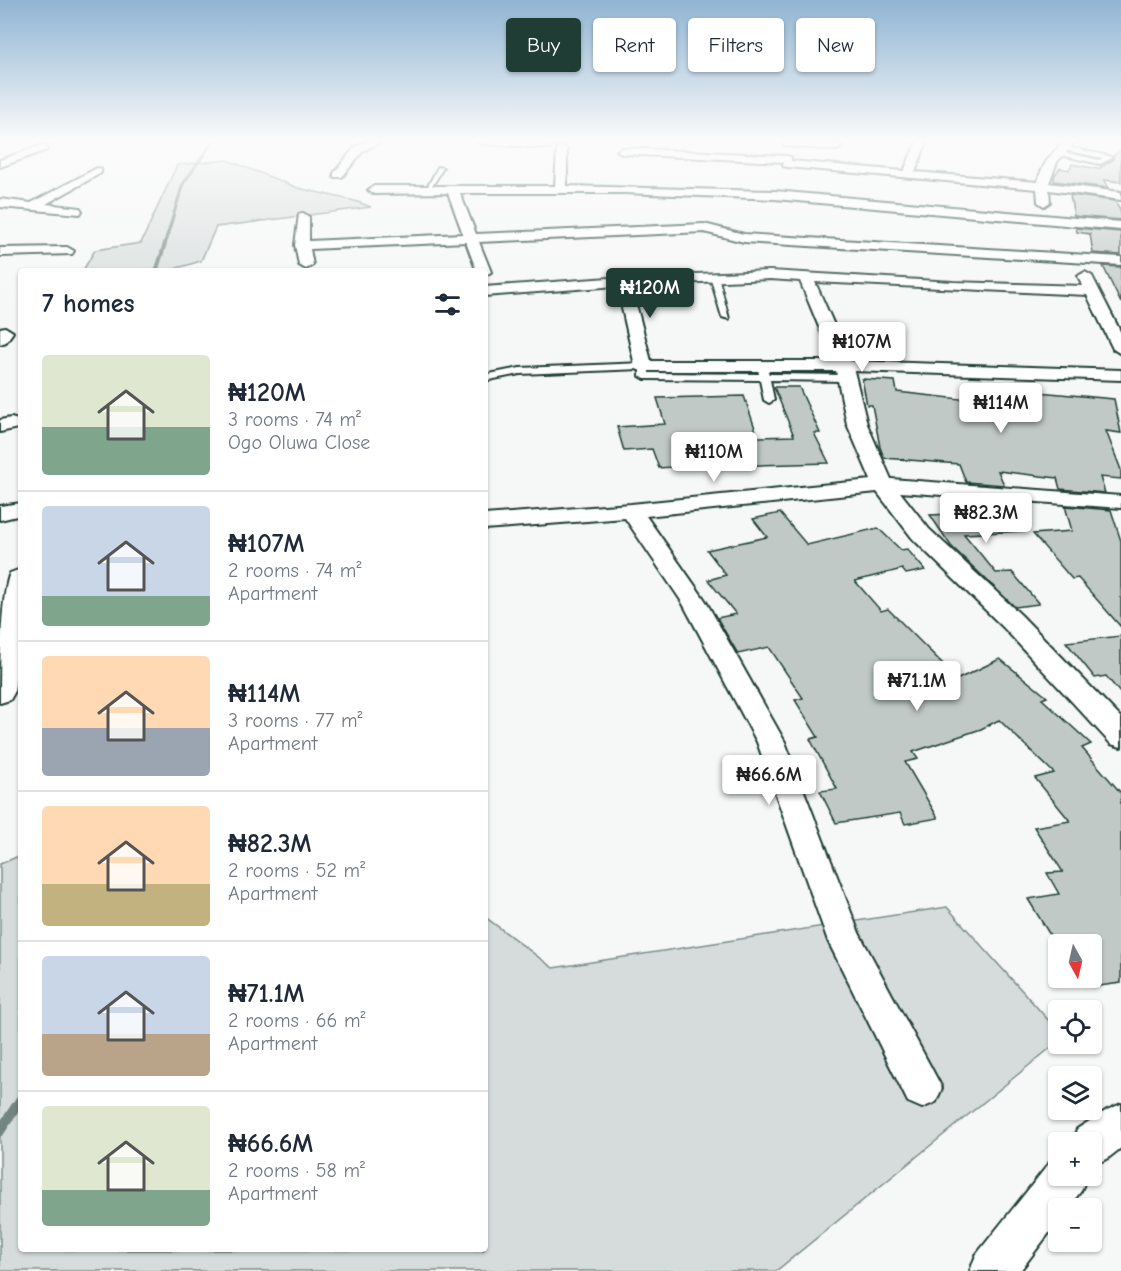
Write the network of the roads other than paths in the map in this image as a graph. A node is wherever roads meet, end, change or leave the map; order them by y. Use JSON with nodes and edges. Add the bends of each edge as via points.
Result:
{"nodes":[{"id":1,"x":44,"y":200,"type":"edge"},
{"id":2,"x":457,"y":200,"type":"edge"},
{"id":3,"x":910,"y":200,"type":"edge"},
{"id":4,"x":1044,"y":200,"type":"edge"},
{"id":5,"x":0,"y":203,"type":"edge"},
{"id":6,"x":32,"y":207,"type":"junction"},
{"id":7,"x":76,"y":211,"type":"dead end"},
{"id":8,"x":303,"y":217,"type":"dead end"},
{"id":9,"x":1121,"y":226,"type":"edge"},
{"id":10,"x":1061,"y":230,"type":"junction"},
{"id":11,"x":472,"y":237,"type":"junction"},
{"id":12,"x":302,"y":245,"type":"junction"},
{"id":13,"x":67,"y":251,"type":"dead end"},
{"id":14,"x":0,"y":252,"type":"edge"},
{"id":15,"x":1077,"y":257,"type":"junction"},
{"id":16,"x":1121,"y":261,"type":"edge"},
{"id":17,"x":306,"y":265,"type":"dead end"},
{"id":18,"x":482,"y":268,"type":"edge"},
{"id":19,"x":714,"y":276,"type":"junction"},
{"id":20,"x":805,"y":276,"type":"junction"},
{"id":21,"x":623,"y":281,"type":"junction"},
{"id":22,"x":1093,"y":291,"type":"junction"},
{"id":23,"x":488,"y":292,"type":"edge"},
{"id":24,"x":726,"y":317,"type":"dead end"},
{"id":25,"x":1121,"y":349,"type":"edge"},
{"id":26,"x":644,"y":366,"type":"junction"},
{"id":27,"x":764,"y":371,"type":"junction"},
{"id":28,"x":844,"y":372,"type":"junction"},
{"id":29,"x":1121,"y":375,"type":"edge"},
{"id":30,"x":488,"y":377,"type":"edge"},
{"id":31,"x":769,"y":400,"type":"dead end"},
{"id":32,"x":883,"y":485,"type":"junction"},
{"id":33,"x":1121,"y":502,"type":"edge"},
{"id":34,"x":18,"y":510,"type":"edge"},
{"id":35,"x":631,"y":511,"type":"junction"},
{"id":36,"x":0,"y":513,"type":"edge"},
{"id":37,"x":488,"y":522,"type":"edge"},
{"id":38,"x":18,"y":578,"type":"dead end"},
{"id":39,"x":0,"y":693,"type":"edge"},
{"id":40,"x":1121,"y":736,"type":"edge"},
{"id":41,"x":922,"y":1088,"type":"dead end"},
{"id":42,"x":1121,"y":1124,"type":"edge"},
{"id":43,"x":1102,"y":1137,"type":"edge"},
{"id":44,"x":1058,"y":1186,"type":"edge"},
{"id":45,"x":992,"y":1271,"type":"edge"}],
"edges":[{"from":1,"to":6,"type":"street"},
{"from":2,"to":11,"type":"street"},
{"from":3,"to":10,"type":"street"},
{"from":4,"to":10,"type":"street"},
{"from":5,"to":6,"type":"street"},
{"from":6,"to":7,"type":"street"},
{"from":8,"to":12,"type":"street"},
{"from":9,"to":10,"type":"street"},
{"from":10,"to":15,"type":"street"},
{"from":11,"to":12,"type":"street"},
{"from":11,"to":15,"type":"street","via":[[704,228],[741,238]]},
{"from":11,"to":18,"type":"street"},
{"from":12,"to":17,"type":"street"},
{"from":13,"to":14,"type":"street"},
{"from":15,"to":16,"type":"street"},
{"from":15,"to":22,"type":"street"},
{"from":19,"to":20,"type":"street"},
{"from":19,"to":21,"type":"street"},
{"from":19,"to":24,"type":"lane"},
{"from":20,"to":22,"type":"street"},
{"from":20,"to":28,"type":"street"},
{"from":21,"to":23,"type":"street"},
{"from":21,"to":26,"type":"street"},
{"from":22,"to":25,"type":"street"},
{"from":26,"to":27,"type":"street"},
{"from":26,"to":30,"type":"lane","via":[[520,371]]},
{"from":27,"to":28,"type":"street"},
{"from":27,"to":31,"type":"lane"},
{"from":28,"to":29,"type":"street"},
{"from":28,"to":32,"type":"street","via":[[857,424]]},
{"from":32,"to":33,"type":"street"},
{"from":32,"to":35,"type":"street"},
{"from":32,"to":40,"type":"street","via":[[921,534],[1012,621]]},
{"from":34,"to":36,"type":"street"},
{"from":35,"to":37,"type":"street"},
{"from":35,"to":41,"type":"street","via":[[693,600],[771,742],[845,941]]},
{"from":38,"to":39,"type":"street"},
{"from":42,"to":43,"type":"street"},
{"from":44,"to":45,"type":"street"}]}
